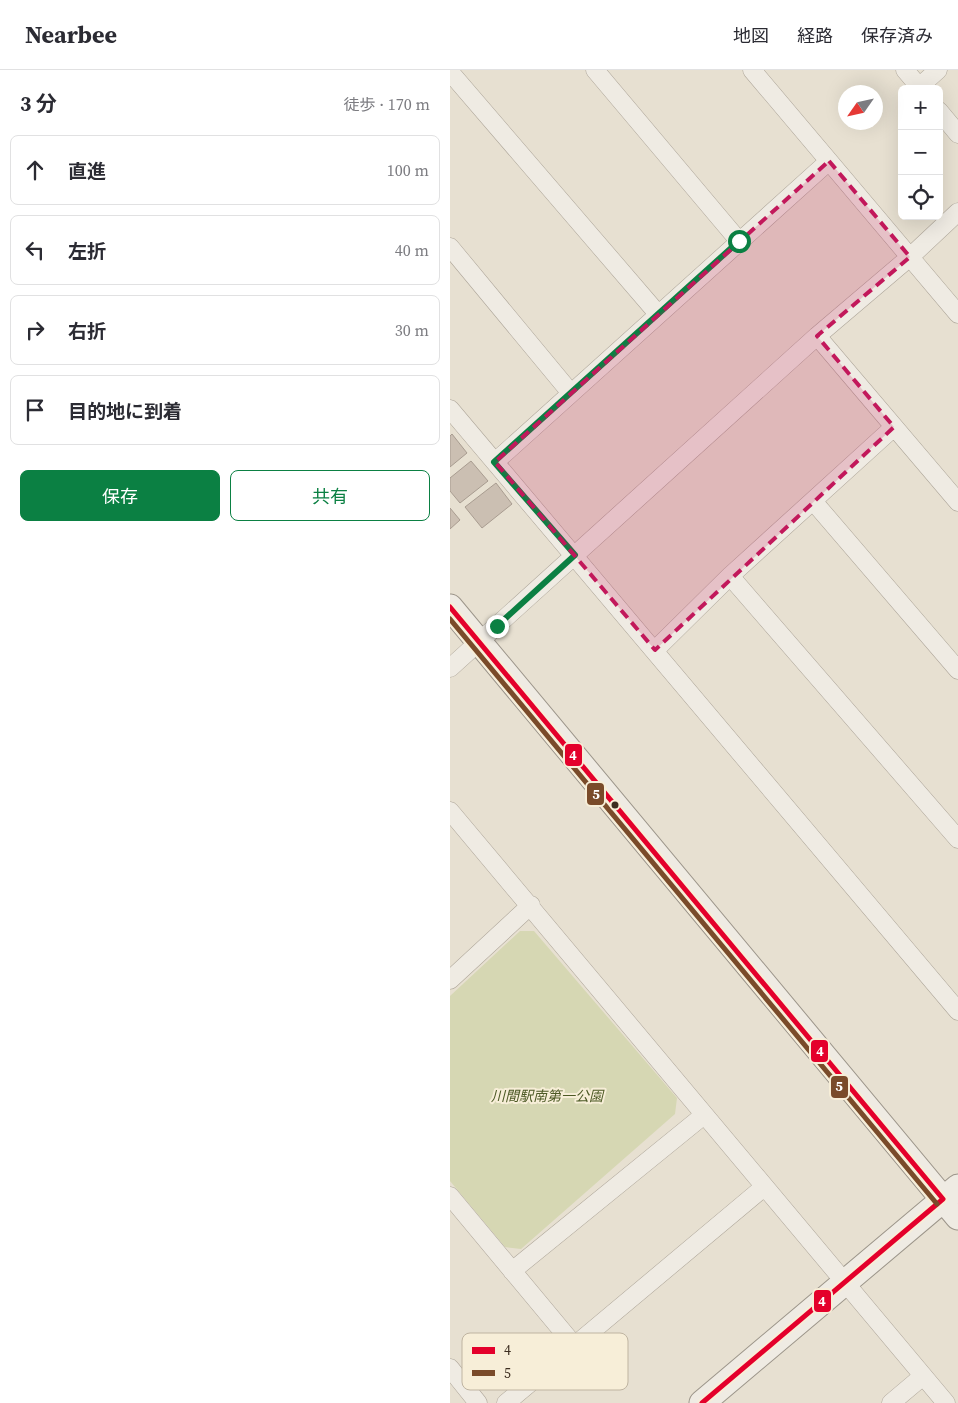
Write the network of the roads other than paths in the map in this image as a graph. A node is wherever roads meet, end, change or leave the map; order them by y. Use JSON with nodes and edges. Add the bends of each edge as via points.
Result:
{"nodes":[{"id":1,"x":595,"y":70,"type":"edge"},
{"id":2,"x":752,"y":70,"type":"edge"},
{"id":3,"x":905,"y":70,"type":"edge"},
{"id":4,"x":938,"y":70,"type":"edge"},
{"id":5,"x":450,"y":72,"type":"edge"},
{"id":6,"x":918,"y":85,"type":"edge"},
{"id":7,"x":923,"y":85,"type":"edge"},
{"id":8,"x":943,"y":116,"type":"edge"},
{"id":9,"x":958,"y":134,"type":"edge"},
{"id":10,"x":829,"y":161,"type":"junction"},
{"id":11,"x":958,"y":212,"type":"edge"},
{"id":12,"x":739,"y":241,"type":"junction"},
{"id":13,"x":450,"y":247,"type":"edge"},
{"id":14,"x":910,"y":257,"type":"junction"},
{"id":15,"x":658,"y":314,"type":"junction"},
{"id":16,"x":958,"y":314,"type":"edge"},
{"id":17,"x":817,"y":336,"type":"junction"},
{"id":18,"x":570,"y":392,"type":"junction"},
{"id":19,"x":450,"y":409,"type":"edge"},
{"id":20,"x":894,"y":427,"type":"junction"},
{"id":21,"x":494,"y":462,"type":"junction"},
{"id":22,"x":813,"y":501,"type":"junction"},
{"id":23,"x":958,"y":502,"type":"edge"},
{"id":24,"x":575,"y":555,"type":"junction"},
{"id":25,"x":730,"y":576,"type":"junction"},
{"id":26,"x":450,"y":607,"type":"edge"},
{"id":27,"x":480,"y":642,"type":"junction"},
{"id":28,"x":655,"y":650,"type":"junction"},
{"id":29,"x":450,"y":668,"type":"edge"},
{"id":30,"x":958,"y":670,"type":"edge"},
{"id":31,"x":453,"y":819,"type":"edge"},
{"id":32,"x":958,"y":840,"type":"edge"},
{"id":33,"x":531,"y":905,"type":"junction"},
{"id":34,"x":450,"y":980,"type":"edge"},
{"id":35,"x":958,"y":1011,"type":"edge"},
{"id":36,"x":704,"y":1115,"type":"junction"},
{"id":37,"x":764,"y":1187,"type":"junction"},
{"id":38,"x":450,"y":1196,"type":"edge"},
{"id":39,"x":953,"y":1201,"type":"edge"},
{"id":40,"x":512,"y":1271,"type":"junction"},
{"id":41,"x":844,"y":1284,"type":"junction"},
{"id":42,"x":564,"y":1333,"type":"edge"},
{"id":43,"x":588,"y":1333,"type":"edge"},
{"id":44,"x":450,"y":1368,"type":"edge"},
{"id":45,"x":923,"y":1376,"type":"junction"},
{"id":46,"x":462,"y":1383,"type":"edge"},
{"id":47,"x":468,"y":1390,"type":"edge"},
{"id":48,"x":521,"y":1390,"type":"edge"},
{"id":49,"x":478,"y":1403,"type":"edge"},
{"id":50,"x":506,"y":1403,"type":"edge"},
{"id":51,"x":702,"y":1403,"type":"edge"},
{"id":52,"x":891,"y":1403,"type":"edge"},
{"id":53,"x":946,"y":1403,"type":"edge"}],
"edges":[{"from":1,"to":12,"type":"street"},
{"from":2,"to":10,"type":"street"},
{"from":3,"to":6,"type":"street"},
{"from":4,"to":7,"type":"street"},
{"from":5,"to":15,"type":"street"},
{"from":8,"to":9,"type":"street"},
{"from":10,"to":12,"type":"street"},
{"from":10,"to":14,"type":"street"},
{"from":11,"to":14,"type":"street"},
{"from":12,"to":15,"type":"street"},
{"from":13,"to":18,"type":"street"},
{"from":14,"to":16,"type":"street"},
{"from":14,"to":17,"type":"street"},
{"from":15,"to":18,"type":"street"},
{"from":17,"to":20,"type":"street"},
{"from":17,"to":24,"type":"street"},
{"from":18,"to":21,"type":"street"},
{"from":19,"to":21,"type":"street"},
{"from":20,"to":22,"type":"street"},
{"from":20,"to":23,"type":"street"},
{"from":21,"to":24,"type":"street"},
{"from":22,"to":25,"type":"street"},
{"from":22,"to":30,"type":"street"},
{"from":24,"to":27,"type":"street"},
{"from":24,"to":28,"type":"street"},
{"from":25,"to":28,"type":"street"},
{"from":25,"to":32,"type":"street"},
{"from":26,"to":27,"type":"street"},
{"from":27,"to":29,"type":"street"},
{"from":27,"to":39,"type":"street"},
{"from":28,"to":35,"type":"street"},
{"from":31,"to":33,"type":"street"},
{"from":33,"to":34,"type":"street"},
{"from":33,"to":36,"type":"street"},
{"from":36,"to":37,"type":"street"},
{"from":36,"to":40,"type":"street"},
{"from":37,"to":41,"type":"street"},
{"from":37,"to":43,"type":"street"},
{"from":38,"to":40,"type":"street"},
{"from":39,"to":41,"type":"street"},
{"from":40,"to":42,"type":"street"},
{"from":41,"to":45,"type":"street"},
{"from":41,"to":51,"type":"street"},
{"from":44,"to":46,"type":"street"},
{"from":45,"to":52,"type":"street"},
{"from":45,"to":53,"type":"street"},
{"from":47,"to":49,"type":"street"},
{"from":48,"to":50,"type":"street"}]}
